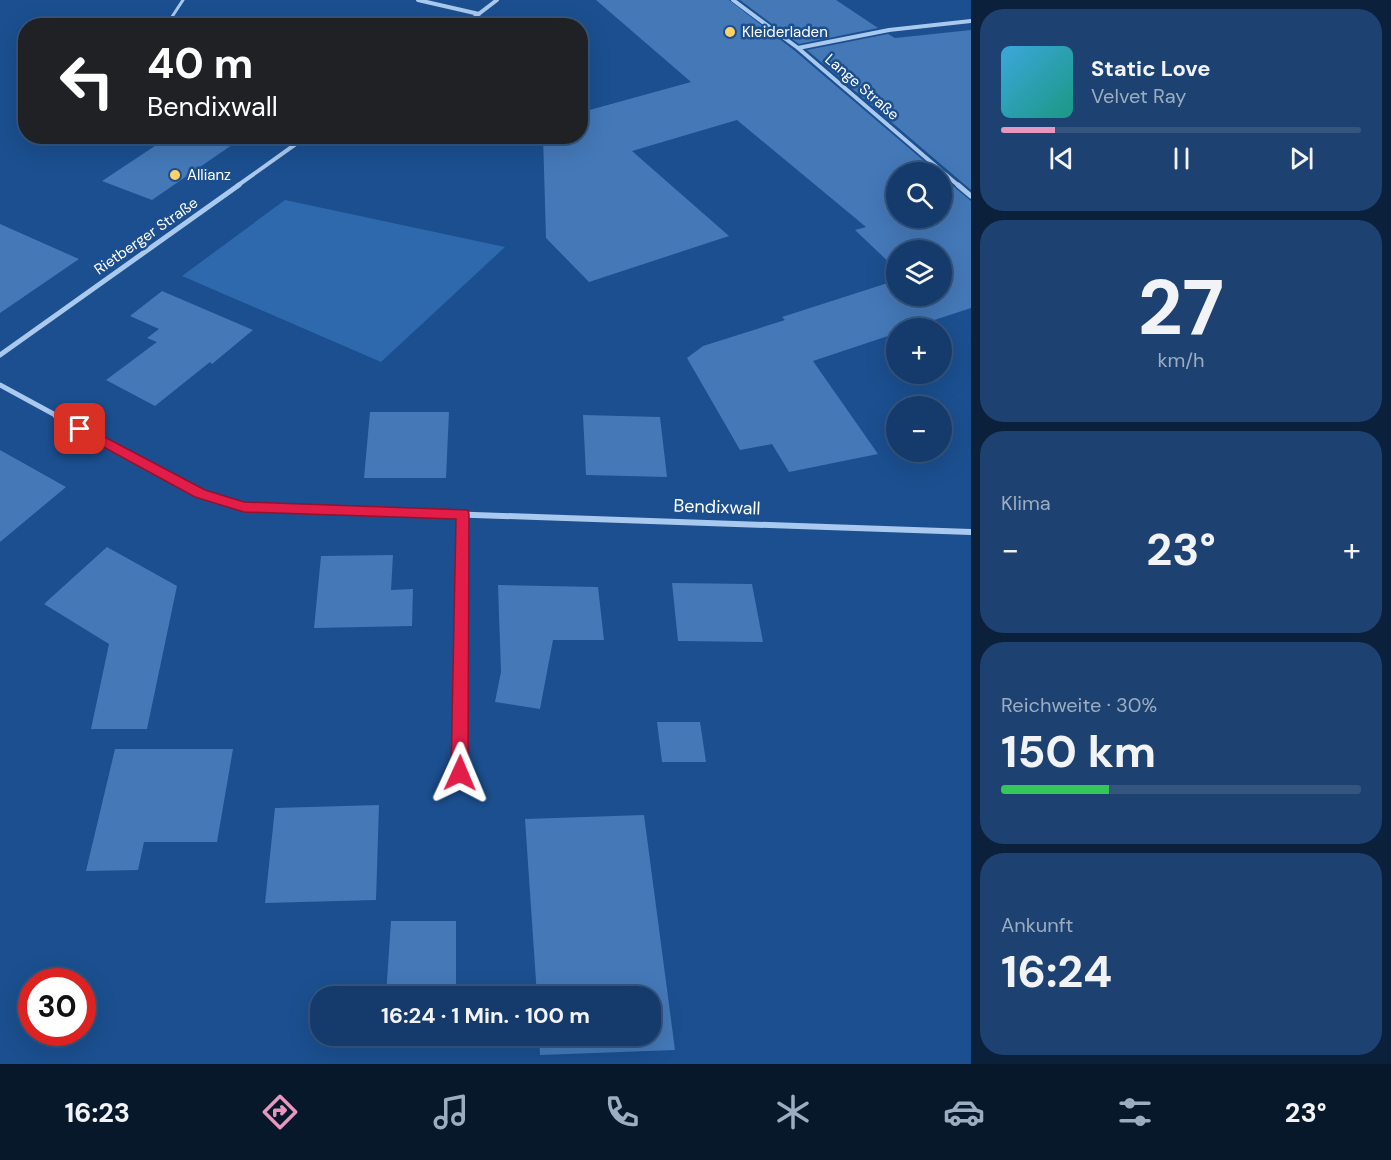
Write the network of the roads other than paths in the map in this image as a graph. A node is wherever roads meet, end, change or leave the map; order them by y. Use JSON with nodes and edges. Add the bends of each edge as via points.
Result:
{"nodes":[{"id":1,"x":183,"y":0,"type":"edge"},
{"id":2,"x":418,"y":0,"type":"edge"},
{"id":3,"x":497,"y":0,"type":"edge"},
{"id":4,"x":734,"y":0,"type":"edge"},
{"id":5,"x":479,"y":14,"type":"junction"},
{"id":6,"x":171,"y":18,"type":"edge"},
{"id":7,"x":474,"y":18,"type":"edge"},
{"id":8,"x":971,"y":21,"type":"edge"},
{"id":9,"x":798,"y":48,"type":"junction"},
{"id":10,"x":296,"y":144,"type":"edge"},
{"id":11,"x":971,"y":196,"type":"edge"},
{"id":12,"x":0,"y":355,"type":"edge"},
{"id":13,"x":0,"y":385,"type":"edge"},
{"id":14,"x":463,"y":514,"type":"junction"},
{"id":15,"x":971,"y":532,"type":"edge"},
{"id":16,"x":460,"y":773,"type":"dead end"}],
"edges":[{"from":1,"to":6,"type":"lane"},
{"from":2,"to":5,"type":"street"},
{"from":3,"to":5,"type":"street"},
{"from":4,"to":9,"type":"street","name":"Lange Straße"},
{"from":5,"to":7,"type":"street"},
{"from":8,"to":9,"type":"street","via":[[889,30]]},
{"from":9,"to":11,"type":"street","name":"Lange Straße"},
{"from":10,"to":12,"type":"street","name":"Rietberger Straße"},
{"from":13,"to":14,"type":"street","name":"Bendixwall","via":[[200,494],[244,507]]},
{"from":14,"to":15,"type":"street","name":"Bendixwall"},
{"from":14,"to":16,"type":"street"}]}
